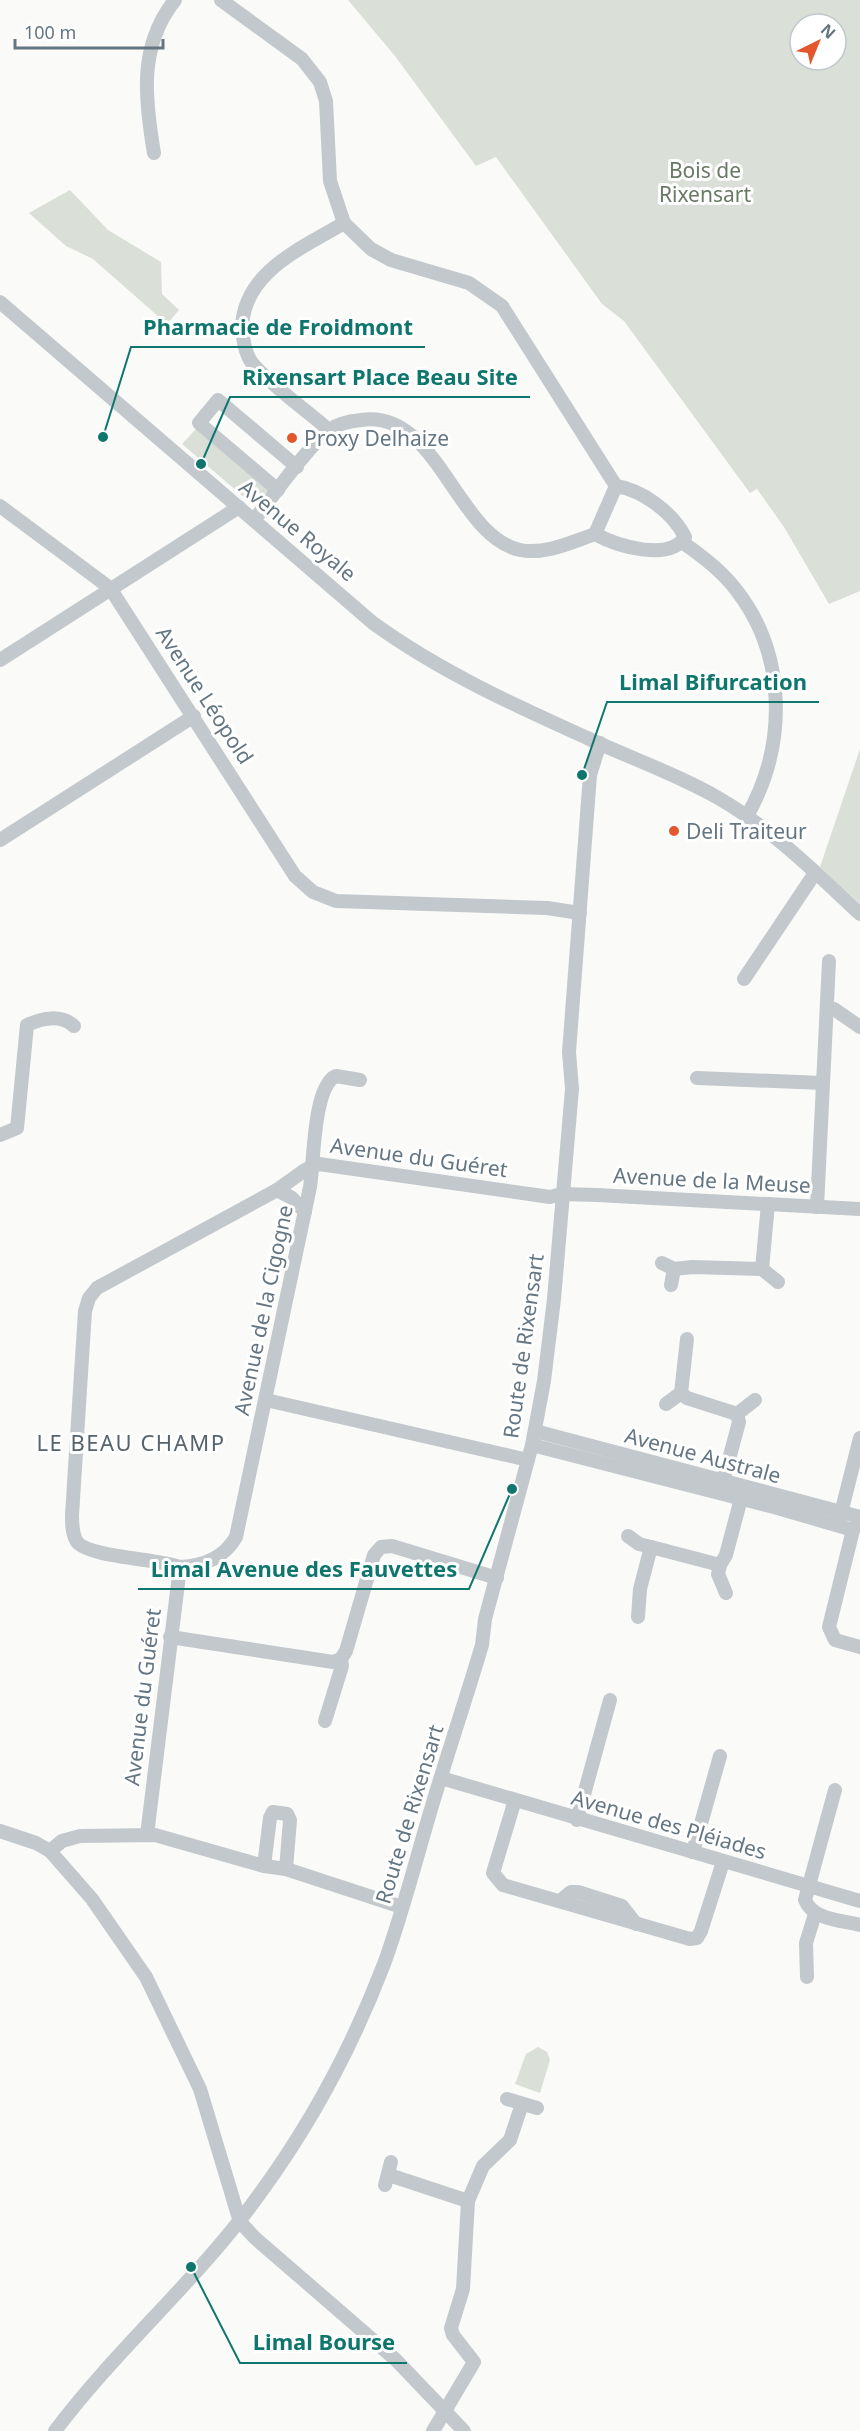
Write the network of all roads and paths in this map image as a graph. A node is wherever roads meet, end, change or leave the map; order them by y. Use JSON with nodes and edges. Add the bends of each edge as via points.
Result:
{"nodes":[{"id":1,"x":175,"y":0,"type":"edge"},
{"id":2,"x":221,"y":0,"type":"edge"},
{"id":3,"x":154,"y":153,"type":"dead end"},
{"id":4,"x":344,"y":223,"type":"junction"},
{"id":5,"x":0,"y":302,"type":"edge"},
{"id":6,"x":329,"y":430,"type":"junction"},
{"id":7,"x":297,"y":467,"type":"junction"},
{"id":8,"x":616,"y":486,"type":"junction"},
{"id":9,"x":278,"y":490,"type":"junction"},
{"id":10,"x":0,"y":506,"type":"edge"},
{"id":11,"x":239,"y":507,"type":"junction"},
{"id":12,"x":254,"y":519,"type":"junction"},
{"id":13,"x":595,"y":534,"type":"junction"},
{"id":14,"x":682,"y":542,"type":"junction"},
{"id":15,"x":110,"y":588,"type":"junction"},
{"id":16,"x":0,"y":660,"type":"edge"},
{"id":17,"x":194,"y":716,"type":"junction"},
{"id":18,"x":600,"y":743,"type":"junction"},
{"id":19,"x":747,"y":816,"type":"junction"},
{"id":20,"x":0,"y":840,"type":"edge"},
{"id":21,"x":816,"y":873,"type":"junction"},
{"id":22,"x":580,"y":913,"type":"junction"},
{"id":23,"x":860,"y":914,"type":"edge"},
{"id":24,"x":830,"y":961,"type":"dead end"},
{"id":25,"x":744,"y":979,"type":"dead end"},
{"id":26,"x":828,"y":1010,"type":"junction"},
{"id":27,"x":74,"y":1026,"type":"dead end"},
{"id":28,"x":860,"y":1027,"type":"edge"},
{"id":29,"x":697,"y":1078,"type":"dead end"},
{"id":30,"x":360,"y":1080,"type":"dead end"},
{"id":31,"x":822,"y":1083,"type":"junction"},
{"id":32,"x":0,"y":1135,"type":"edge"},
{"id":33,"x":313,"y":1166,"type":"junction"},
{"id":34,"x":277,"y":1190,"type":"junction"},
{"id":35,"x":562,"y":1194,"type":"junction"},
{"id":36,"x":768,"y":1204,"type":"junction"},
{"id":37,"x":817,"y":1207,"type":"junction"},
{"id":38,"x":860,"y":1209,"type":"edge"},
{"id":39,"x":304,"y":1212,"type":"junction"},
{"id":40,"x":762,"y":1269,"type":"junction"},
{"id":41,"x":778,"y":1282,"type":"dead end"},
{"id":42,"x":671,"y":1285,"type":"dead end"},
{"id":43,"x":687,"y":1339,"type":"dead end"},
{"id":44,"x":681,"y":1393,"type":"junction"},
{"id":45,"x":266,"y":1400,"type":"junction"},
{"id":46,"x":754,"y":1400,"type":"dead end"},
{"id":47,"x":666,"y":1404,"type":"dead end"},
{"id":48,"x":737,"y":1414,"type":"junction"},
{"id":49,"x":535,"y":1431,"type":"junction"},
{"id":50,"x":860,"y":1438,"type":"edge"},
{"id":51,"x":532,"y":1445,"type":"junction"},
{"id":52,"x":528,"y":1460,"type":"junction"},
{"id":53,"x":721,"y":1487,"type":"junction"},
{"id":54,"x":743,"y":1493,"type":"junction"},
{"id":55,"x":840,"y":1517,"type":"junction"},
{"id":56,"x":858,"y":1523,"type":"edge"},
{"id":57,"x":628,"y":1536,"type":"dead end"},
{"id":58,"x":651,"y":1547,"type":"junction"},
{"id":59,"x":720,"y":1565,"type":"junction"},
{"id":60,"x":180,"y":1567,"type":"junction"},
{"id":61,"x":497,"y":1578,"type":"junction"},
{"id":62,"x":726,"y":1593,"type":"dead end"},
{"id":63,"x":638,"y":1617,"type":"dead end"},
{"id":64,"x":170,"y":1637,"type":"junction"},
{"id":65,"x":860,"y":1647,"type":"edge"},
{"id":66,"x":341,"y":1659,"type":"junction"},
{"id":67,"x":610,"y":1700,"type":"dead end"},
{"id":68,"x":325,"y":1721,"type":"dead end"},
{"id":69,"x":720,"y":1756,"type":"dead end"},
{"id":70,"x":441,"y":1778,"type":"junction"},
{"id":71,"x":835,"y":1790,"type":"dead end"},
{"id":72,"x":515,"y":1800,"type":"junction"},
{"id":73,"x":577,"y":1820,"type":"junction"},
{"id":74,"x":0,"y":1831,"type":"edge"},
{"id":75,"x":147,"y":1835,"type":"junction"},
{"id":76,"x":50,"y":1851,"type":"junction"},
{"id":77,"x":693,"y":1852,"type":"junction"},
{"id":78,"x":723,"y":1862,"type":"junction"},
{"id":79,"x":264,"y":1866,"type":"junction"},
{"id":80,"x":286,"y":1869,"type":"junction"},
{"id":81,"x":810,"y":1886,"type":"junction"},
{"id":82,"x":860,"y":1901,"type":"edge"},
{"id":83,"x":402,"y":1907,"type":"junction"},
{"id":84,"x":815,"y":1914,"type":"junction"},
{"id":85,"x":860,"y":1925,"type":"edge"},
{"id":86,"x":807,"y":1977,"type":"dead end"},
{"id":87,"x":507,"y":2099,"type":"dead end"},
{"id":88,"x":522,"y":2104,"type":"junction"},
{"id":89,"x":537,"y":2108,"type":"dead end"},
{"id":90,"x":388,"y":2174,"type":"dead end"},
{"id":91,"x":468,"y":2201,"type":"junction"},
{"id":92,"x":240,"y":2222,"type":"junction"},
{"id":93,"x":443,"y":2411,"type":"junction"},
{"id":94,"x":59,"y":2430,"type":"edge"},
{"id":95,"x":433,"y":2431,"type":"edge"},
{"id":96,"x":464,"y":2431,"type":"edge"}],
"edges":[{"from":1,"to":3,"type":"street","via":[[167,10],[148,58],[145,102]]},
{"from":2,"to":4,"type":"street","via":[[302,59],[320,82],[326,101],[330,182]]},
{"from":4,"to":6,"type":"street","via":[[272,267],[258,280],[247,297],[243,317],[242,333],[251,363]]},
{"from":4,"to":8,"type":"street","via":[[371,249],[392,260],[469,283],[502,306]]},
{"from":5,"to":11,"type":"street","name":"Avenue Royale"},
{"from":6,"to":7,"type":"street"},
{"from":6,"to":13,"type":"street","via":[[368,419],[387,421],[406,430],[490,534],[507,546],[544,550]]},
{"from":7,"to":9,"type":"street"},
{"from":7,"to":9,"type":"street","via":[[218,400],[199,423]]},
{"from":8,"to":13,"type":"street"},
{"from":8,"to":14,"type":"street","via":[[670,514],[685,537]]},
{"from":9,"to":12,"type":"street"},
{"from":10,"to":15,"type":"street","name":"Avenue Léopold"},
{"from":11,"to":12,"type":"street","name":"Avenue Royale"},
{"from":11,"to":15,"type":"street"},
{"from":12,"to":18,"type":"street","name":"Avenue Royale","via":[[373,623],[425,659]]},
{"from":13,"to":14,"type":"street","via":[[656,551],[672,549]]},
{"from":14,"to":19,"type":"street","via":[[737,591],[757,626],[774,673],[778,707],[774,744],[757,800]]},
{"from":15,"to":16,"type":"street"},
{"from":15,"to":17,"type":"street","name":"Avenue Léopold"},
{"from":17,"to":20,"type":"street"},
{"from":17,"to":22,"type":"street","name":"Avenue Léopold","via":[[296,876],[322,897],[336,901],[547,908]]},
{"from":18,"to":19,"type":"street","name":"Avenue Royale","via":[[687,782]]},
{"from":18,"to":22,"type":"street","name":"Route de Rixensart","via":[[590,775]]},
{"from":19,"to":21,"type":"street","name":"Avenue Royale"},
{"from":21,"to":23,"type":"street","name":"Avenue Royale"},
{"from":21,"to":25,"type":"street"},
{"from":22,"to":35,"type":"street","name":"Route de Rixensart","via":[[569,1052],[572,1089]]},
{"from":24,"to":26,"type":"street"},
{"from":26,"to":28,"type":"street","via":[[834,1009]]},
{"from":26,"to":31,"type":"street"},
{"from":27,"to":32,"type":"street","via":[[63,1018],[27,1025],[17,1128]]},
{"from":29,"to":31,"type":"street"},
{"from":30,"to":33,"type":"street","name":"Avenue de la Cigogne","via":[[336,1076],[328,1082],[322,1095]]},
{"from":31,"to":37,"type":"street"},
{"from":33,"to":34,"type":"street","name":"Avenue du Guéret"},
{"from":33,"to":35,"type":"street","name":"Avenue du Guéret","via":[[334,1164],[550,1197]]},
{"from":33,"to":39,"type":"street","name":"Avenue de la Cigogne"},
{"from":34,"to":39,"type":"street","via":[[292,1198]]},
{"from":34,"to":60,"type":"street","name":"Avenue du Guéret","via":[[102,1285],[86,1305],[72,1515],[74,1536],[82,1547],[95,1552]]},
{"from":35,"to":36,"type":"street","name":"Avenue de la Meuse"},
{"from":35,"to":49,"type":"street","name":"Route de Rixensart","via":[[549,1344]]},
{"from":36,"to":37,"type":"street","name":"Avenue de la Meuse"},
{"from":36,"to":40,"type":"street"},
{"from":37,"to":38,"type":"street","name":"Avenue de la Meuse"},
{"from":39,"to":45,"type":"street","name":"Avenue de la Cigogne"},
{"from":40,"to":41,"type":"street"},
{"from":40,"to":42,"type":"street","via":[[668,1266]]},
{"from":43,"to":44,"type":"street"},
{"from":44,"to":47,"type":"street"},
{"from":44,"to":48,"type":"street"},
{"from":45,"to":52,"type":"street"},
{"from":45,"to":60,"type":"street","name":"Avenue de la Cigogne","via":[[236,1537],[217,1557]]},
{"from":46,"to":48,"type":"street"},
{"from":48,"to":53,"type":"street","via":[[739,1422]]},
{"from":49,"to":51,"type":"street","name":"Route de Rixensart"},
{"from":49,"to":53,"type":"street","name":"Avenue Australe"},
{"from":50,"to":55,"type":"street"},
{"from":51,"to":52,"type":"street","name":"Route de Rixensart"},
{"from":51,"to":53,"type":"street","name":"Avenue Australe"},
{"from":52,"to":61,"type":"street","name":"Route de Rixensart"},
{"from":53,"to":54,"type":"street","name":"Avenue Australe"},
{"from":54,"to":55,"type":"street","name":"Avenue Australe"},
{"from":54,"to":59,"type":"street"},
{"from":55,"to":56,"type":"street","name":"Avenue Australe"},
{"from":56,"to":65,"type":"street","via":[[829,1627],[835,1640]]},
{"from":57,"to":58,"type":"street"},
{"from":58,"to":59,"type":"street"},
{"from":58,"to":63,"type":"street","via":[[640,1589]]},
{"from":59,"to":62,"type":"street","via":[[718,1574]]},
{"from":60,"to":64,"type":"street","name":"Avenue du Guéret"},
{"from":61,"to":66,"type":"street","via":[[392,1546],[381,1547],[374,1555]]},
{"from":61,"to":70,"type":"street","name":"Route de Rixensart","via":[[465,1706]]},
{"from":64,"to":66,"type":"street","via":[[333,1662]]},
{"from":64,"to":75,"type":"street","name":"Avenue du Guéret"},
{"from":66,"to":68,"type":"street"},
{"from":67,"to":73,"type":"street"},
{"from":69,"to":77,"type":"street"},
{"from":70,"to":72,"type":"street","name":"Avenue des Pléiades"},
{"from":70,"to":83,"type":"street","name":"Route de Rixensart"},
{"from":71,"to":81,"type":"street"},
{"from":72,"to":73,"type":"street","name":"Avenue des Pléiades"},
{"from":72,"to":78,"type":"street","via":[[493,1873],[503,1885],[690,1939],[697,1938]]},
{"from":73,"to":77,"type":"street","name":"Avenue des Pléiades"},
{"from":74,"to":76,"type":"street"},
{"from":75,"to":76,"type":"street","via":[[80,1836],[62,1841]]},
{"from":75,"to":79,"type":"street"},
{"from":76,"to":92,"type":"street","via":[[117,1932],[159,2000],[200,2089]]},
{"from":77,"to":78,"type":"street","name":"Avenue des Pléiades"},
{"from":78,"to":81,"type":"street","name":"Avenue des Pléiades"},
{"from":79,"to":80,"type":"street"},
{"from":79,"to":80,"type":"street","via":[[273,1812],[287,1814],[290,1820]]},
{"from":80,"to":83,"type":"street"},
{"from":81,"to":82,"type":"street","name":"Avenue des Pléiades"},
{"from":81,"to":84,"type":"street","via":[[805,1900]]},
{"from":83,"to":92,"type":"street","name":"Route de Rixensart","via":[[366,2007],[319,2103]]},
{"from":84,"to":85,"type":"street"},
{"from":84,"to":86,"type":"street","via":[[806,1943]]},
{"from":87,"to":88,"type":"street"},
{"from":88,"to":89,"type":"street"},
{"from":88,"to":91,"type":"street","via":[[510,2140],[483,2166]]},
{"from":90,"to":91,"type":"street"},
{"from":91,"to":93,"type":"street","via":[[463,2289],[451,2328],[474,2362]]},
{"from":92,"to":93,"type":"street","via":[[396,2360]]},
{"from":92,"to":94,"type":"street","name":"Route de Rixensart","via":[[106,2370]]},
{"from":93,"to":95,"type":"street"},
{"from":93,"to":96,"type":"street"}]}
